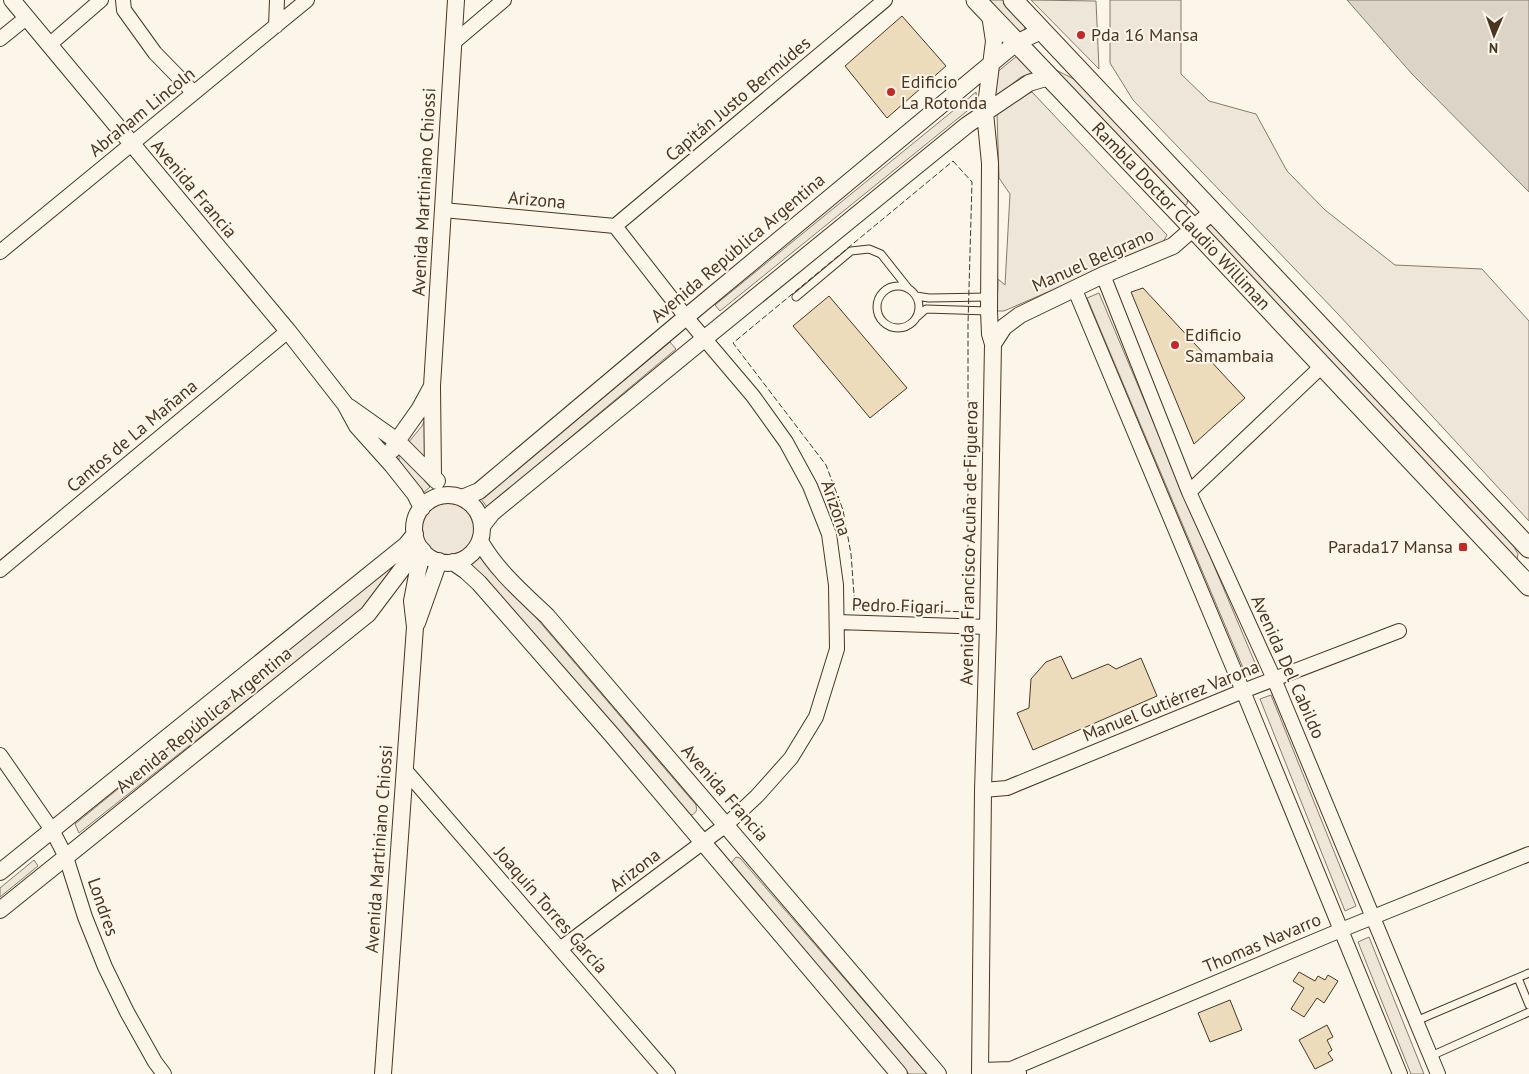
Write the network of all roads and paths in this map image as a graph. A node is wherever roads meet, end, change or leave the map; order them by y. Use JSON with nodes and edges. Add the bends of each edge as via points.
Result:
{"nodes":[{"id":1,"x":12,"y":0,"type":"edge"},
{"id":2,"x":101,"y":0,"type":"edge"},
{"id":3,"x":123,"y":0,"type":"edge"},
{"id":4,"x":277,"y":0,"type":"edge"},
{"id":5,"x":307,"y":0,"type":"edge"},
{"id":6,"x":456,"y":0,"type":"edge"},
{"id":7,"x":504,"y":0,"type":"edge"},
{"id":8,"x":885,"y":0,"type":"edge"},
{"id":9,"x":976,"y":0,"type":"edge"},
{"id":10,"x":1013,"y":0,"type":"edge"},
{"id":11,"x":990,"y":15,"type":"junction"},
{"id":12,"x":26,"y":18,"type":"junction"},
{"id":13,"x":276,"y":26,"type":"junction"},
{"id":14,"x":1041,"y":31,"type":"junction"},
{"id":15,"x":0,"y":39,"type":"edge"},
{"id":16,"x":453,"y":42,"type":"junction"},
{"id":17,"x":1016,"y":43,"type":"junction"},
{"id":18,"x":48,"y":44,"type":"junction"},
{"id":19,"x":991,"y":65,"type":"junction"},
{"id":20,"x":1048,"y":77,"type":"junction"},
{"id":21,"x":194,"y":93,"type":"junction"},
{"id":22,"x":986,"y":113,"type":"junction"},
{"id":23,"x":131,"y":145,"type":"junction"},
{"id":24,"x":443,"y":210,"type":"junction"},
{"id":25,"x":1212,"y":212,"type":"junction"},
{"id":26,"x":614,"y":226,"type":"junction"},
{"id":27,"x":1193,"y":228,"type":"junction"},
{"id":28,"x":0,"y":252,"type":"edge"},
{"id":29,"x":1104,"y":275,"type":"junction"},
{"id":30,"x":908,"y":288,"type":"junction"},
{"id":31,"x":1075,"y":290,"type":"junction"},
{"id":32,"x":916,"y":296,"type":"junction"},
{"id":33,"x":796,"y":297,"type":"dead end"},
{"id":34,"x":989,"y":304,"type":"junction"},
{"id":35,"x":686,"y":317,"type":"junction"},
{"id":36,"x":917,"y":317,"type":"junction"},
{"id":37,"x":288,"y":331,"type":"junction"},
{"id":38,"x":704,"y":338,"type":"junction"},
{"id":39,"x":993,"y":344,"type":"junction"},
{"id":40,"x":1322,"y":366,"type":"junction"},
{"id":41,"x":432,"y":386,"type":"junction"},
{"id":42,"x":345,"y":404,"type":"junction"},
{"id":43,"x":397,"y":441,"type":"junction"},
{"id":44,"x":392,"y":465,"type":"junction"},
{"id":45,"x":433,"y":476,"type":"junction"},
{"id":46,"x":1189,"y":492,"type":"junction"},
{"id":47,"x":455,"y":497,"type":"junction"},
{"id":48,"x":422,"y":508,"type":"junction"},
{"id":49,"x":481,"y":534,"type":"junction"},
{"id":50,"x":420,"y":544,"type":"junction"},
{"id":51,"x":1529,"y":548,"type":"edge"},
{"id":52,"x":446,"y":562,"type":"junction"},
{"id":53,"x":0,"y":570,"type":"edge"},
{"id":54,"x":1526,"y":576,"type":"edge"},
{"id":55,"x":837,"y":622,"type":"junction"},
{"id":56,"x":415,"y":627,"type":"junction"},
{"id":57,"x":988,"y":627,"type":"junction"},
{"id":58,"x":1400,"y":631,"type":"dead end"},
{"id":59,"x":1274,"y":679,"type":"junction"},
{"id":60,"x":1243,"y":692,"type":"junction"},
{"id":61,"x":0,"y":755,"type":"edge"},
{"id":62,"x":405,"y":770,"type":"junction"},
{"id":63,"x":984,"y":790,"type":"junction"},
{"id":64,"x":726,"y":825,"type":"junction"},
{"id":65,"x":52,"y":830,"type":"junction"},
{"id":66,"x":703,"y":843,"type":"junction"},
{"id":67,"x":1529,"y":854,"type":"edge"},
{"id":68,"x":66,"y":857,"type":"junction"},
{"id":69,"x":0,"y":872,"type":"edge"},
{"id":70,"x":0,"y":910,"type":"edge"},
{"id":71,"x":1373,"y":918,"type":"junction"},
{"id":72,"x":1341,"y":930,"type":"junction"},
{"id":73,"x":560,"y":949,"type":"junction"},
{"id":74,"x":1529,"y":973,"type":"edge"},
{"id":75,"x":1518,"y":978,"type":"junction"},
{"id":76,"x":1529,"y":1005,"type":"edge"},
{"id":77,"x":1529,"y":1012,"type":"edge"},
{"id":78,"x":1416,"y":1021,"type":"junction"},
{"id":79,"x":1431,"y":1056,"type":"junction"},
{"id":80,"x":980,"y":1072,"type":"edge"},
{"id":81,"x":1016,"y":1072,"type":"edge"},
{"id":82,"x":164,"y":1074,"type":"edge"},
{"id":83,"x":383,"y":1074,"type":"edge"},
{"id":84,"x":668,"y":1074,"type":"edge"},
{"id":85,"x":899,"y":1074,"type":"edge"},
{"id":86,"x":938,"y":1074,"type":"edge"},
{"id":87,"x":1400,"y":1074,"type":"edge"},
{"id":88,"x":1438,"y":1074,"type":"edge"}],
"edges":[{"from":1,"to":12,"type":"street","name":"Avenida Francia"},
{"from":2,"to":18,"type":"street"},
{"from":3,"to":21,"type":"street","via":[[124,10],[155,53]]},
{"from":4,"to":13,"type":"street"},
{"from":5,"to":13,"type":"street","name":"Abraham Lincoln"},
{"from":6,"to":16,"type":"street","name":"Avenida Martiniano Chiossi"},
{"from":7,"to":16,"type":"street"},
{"from":8,"to":26,"type":"street","name":"Capitán Justo Bermúdes"},
{"from":9,"to":11,"type":"main road","name":"Rambla Doctor Claudio Williman"},
{"from":10,"to":14,"type":"main road","name":"Rambla Doctor Claudio Williman"},
{"from":11,"to":17,"type":"main road","name":"Rambla Doctor Claudio Williman"},
{"from":11,"to":19,"type":"street","name":"Avenida Francisco Acuña de Figueroa","via":[[994,41]]},
{"from":12,"to":15,"type":"street"},
{"from":12,"to":18,"type":"street","name":"Avenida Francia"},
{"from":13,"to":21,"type":"street","name":"Abraham Lincoln"},
{"from":14,"to":17,"type":"street","name":"Avenida República Argentina"},
{"from":14,"to":25,"type":"main road","name":"Rambla Doctor Claudio Williman"},
{"from":16,"to":24,"type":"street","name":"Avenida Martiniano Chiossi"},
{"from":17,"to":19,"type":"street","name":"Avenida República Argentina"},
{"from":17,"to":20,"type":"main road","name":"Rambla Doctor Claudio Williman"},
{"from":18,"to":23,"type":"street","name":"Avenida Francia"},
{"from":19,"to":22,"type":"street","name":"Avenida Francisco Acuña de Figueroa"},
{"from":19,"to":35,"type":"street","name":"Avenida República Argentina"},
{"from":20,"to":22,"type":"street","via":[[1029,84]]},
{"from":20,"to":27,"type":"main road","name":"Rambla Doctor Claudio Williman"},
{"from":21,"to":23,"type":"street","name":"Abraham Lincoln"},
{"from":22,"to":34,"type":"street","name":"Avenida Francisco Acuña de Figueroa","via":[[990,163]]},
{"from":22,"to":38,"type":"street"},
{"from":23,"to":28,"type":"street","name":"Abraham Lincoln"},
{"from":23,"to":37,"type":"street","name":"Avenida Francia"},
{"from":24,"to":26,"type":"street","name":"Arizona"},
{"from":24,"to":41,"type":"street","name":"Avenida Martiniano Chiossi"},
{"from":25,"to":27,"type":"street","name":"Manuel Belgrano"},
{"from":25,"to":51,"type":"main road","name":"Rambla Doctor Claudio Williman"},
{"from":26,"to":35,"type":"street","name":"Arizona"},
{"from":27,"to":29,"type":"street","name":"Manuel Belgrano","via":[[1173,246]]},
{"from":27,"to":40,"type":"main road","name":"Rambla Doctor Claudio Williman"},
{"from":29,"to":31,"type":"street","name":"Manuel Belgrano"},
{"from":29,"to":46,"type":"street","name":"Avenida Del Cabildo"},
{"from":30,"to":32,"type":"lane"},
{"from":30,"to":33,"type":"lane","via":[[881,254],[869,249],[852,251]]},
{"from":30,"to":36,"type":"lane","via":[[886,289],[876,308],[880,319],[888,326],[910,325]]},
{"from":31,"to":39,"type":"street","name":"Manuel Belgrano","via":[[1020,315],[1004,327]]},
{"from":31,"to":60,"type":"street"},
{"from":32,"to":34,"type":"lane"},
{"from":32,"to":36,"type":"lane","via":[[920,306]]},
{"from":34,"to":36,"type":"lane","via":[[926,309]]},
{"from":34,"to":39,"type":"street","name":"Avenida Francisco Acuña de Figueroa"},
{"from":35,"to":38,"type":"street","name":"Arizona"},
{"from":35,"to":47,"type":"street","name":"Avenida República Argentina","via":[[478,491]]},
{"from":37,"to":42,"type":"street","name":"Avenida Francia"},
{"from":37,"to":53,"type":"street","name":"Cantos de La Mañana"},
{"from":38,"to":49,"type":"street","via":[[492,513]]},
{"from":38,"to":55,"type":"street","name":"Arizona","via":[[753,396],[786,442],[810,486],[829,534]]},
{"from":39,"to":57,"type":"street","name":"Avenida Francisco Acuña de Figueroa"},
{"from":40,"to":46,"type":"street"},
{"from":40,"to":54,"type":"main road","name":"Rambla Doctor Claudio Williman"},
{"from":41,"to":43,"type":"street","name":"Avenida Martiniano Chiossi"},
{"from":41,"to":45,"type":"street","name":"Avenida Martiniano Chiossi"},
{"from":42,"to":43,"type":"street","name":"Avenida Francia"},
{"from":42,"to":44,"type":"street","name":"Avenida Francia","via":[[357,426]]},
{"from":43,"to":44,"type":"street","name":"Avenida Martiniano Chiossi","via":[[392,449]]},
{"from":43,"to":45,"type":"street","name":"Avenida Francia"},
{"from":44,"to":48,"type":"street","name":"Avenida Francia"},
{"from":45,"to":47,"type":"street","name":"Avenida Francia"},
{"from":46,"to":59,"type":"street","name":"Avenida Del Cabildo"},
{"from":47,"to":48,"type":"street","via":[[433,499]]},
{"from":47,"to":49,"type":"street","via":[[476,509]]},
{"from":48,"to":50,"type":"street","via":[[416,520]]},
{"from":49,"to":52,"type":"street","via":[[475,550],[468,556]]},
{"from":49,"to":64,"type":"street","name":"Avenida Francia","via":[[487,554],[547,616]]},
{"from":50,"to":52,"type":"street","via":[[430,557]]},
{"from":50,"to":56,"type":"street","name":"Avenida Martiniano Chiossi","via":[[412,601]]},
{"from":50,"to":65,"type":"street","name":"Avenida República Argentina","via":[[406,545]]},
{"from":50,"to":68,"type":"street","name":"Avenida República Argentina","via":[[368,614]]},
{"from":52,"to":56,"type":"street","name":"Avenida Martiniano Chiossi","via":[[434,571]]},
{"from":52,"to":66,"type":"street","via":[[466,571],[479,583]]},
{"from":55,"to":57,"type":"street","name":"Pedro Figari"},
{"from":55,"to":64,"type":"street","name":"Arizona","via":[[837,649],[816,717],[791,758]]},
{"from":56,"to":62,"type":"street","name":"Avenida Martiniano Chiossi"},
{"from":57,"to":63,"type":"street","name":"Avenida Francisco Acuña de Figueroa"},
{"from":58,"to":59,"type":"street","name":"Manuel Gutiérrez Varona"},
{"from":59,"to":60,"type":"street","name":"Manuel Gutiérrez Varona"},
{"from":59,"to":71,"type":"street","name":"Avenida Del Cabildo"},
{"from":60,"to":63,"type":"street","name":"Manuel Gutiérrez Varona","via":[[1007,788]]},
{"from":60,"to":72,"type":"street"},
{"from":61,"to":65,"type":"street","name":"Londres"},
{"from":62,"to":73,"type":"street","name":"Joaquín Torres García"},
{"from":62,"to":83,"type":"street","name":"Avenida Martiniano Chiossi"},
{"from":63,"to":80,"type":"street","name":"Avenida Francisco Acuña de Figueroa"},
{"from":64,"to":66,"type":"street","name":"Arizona"},
{"from":64,"to":86,"type":"street","name":"Avenida Francia"},
{"from":65,"to":68,"type":"street","name":"Londres"},
{"from":65,"to":69,"type":"street","name":"Avenida República Argentina"},
{"from":66,"to":73,"type":"street","name":"Arizona"},
{"from":66,"to":85,"type":"street"},
{"from":67,"to":71,"type":"street","name":"Thomas Navarro"},
{"from":68,"to":70,"type":"street","name":"Avenida República Argentina"},
{"from":68,"to":82,"type":"street","name":"Londres","via":[[104,967]]},
{"from":71,"to":72,"type":"street","name":"Thomas Navarro"},
{"from":71,"to":78,"type":"street","name":"Avenida Del Cabildo"},
{"from":72,"to":81,"type":"street","name":"Thomas Navarro"},
{"from":72,"to":87,"type":"street"},
{"from":73,"to":84,"type":"street","name":"Joaquín Torres García"},
{"from":74,"to":75,"type":"lane"},
{"from":75,"to":76,"type":"lane"},
{"from":75,"to":78,"type":"lane"},
{"from":77,"to":79,"type":"lane"},
{"from":78,"to":79,"type":"street","name":"Avenida Del Cabildo"},
{"from":79,"to":88,"type":"street","name":"Avenida Del Cabildo"},
{"from":80,"to":81,"type":"street"}]}
